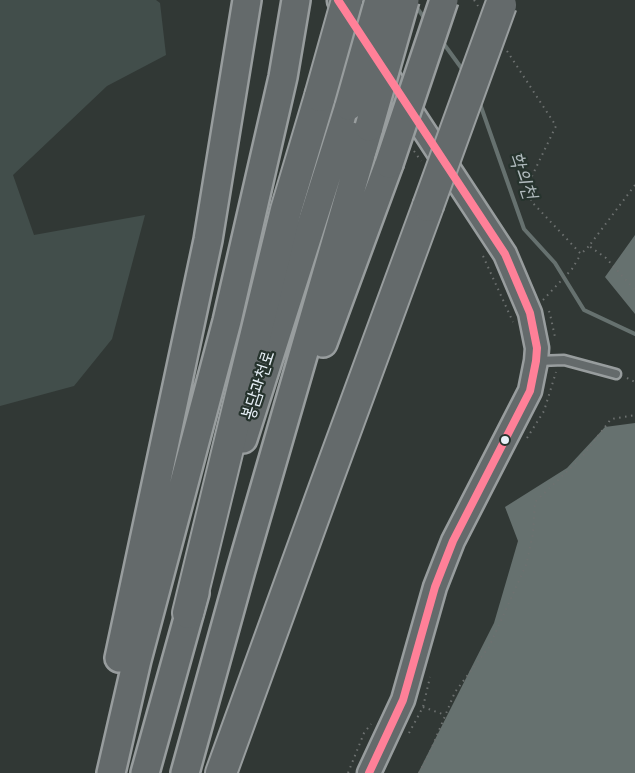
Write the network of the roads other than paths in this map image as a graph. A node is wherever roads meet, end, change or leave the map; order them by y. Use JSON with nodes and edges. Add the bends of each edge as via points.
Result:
{"nodes":[{"id":1,"x":247,"y":0,"type":"edge"},
{"id":2,"x":296,"y":0,"type":"edge"},
{"id":3,"x":338,"y":0,"type":"edge"},
{"id":4,"x":347,"y":0,"type":"edge"},
{"id":5,"x":379,"y":0,"type":"edge"},
{"id":6,"x":405,"y":0,"type":"edge"},
{"id":7,"x":444,"y":0,"type":"edge"},
{"id":8,"x":492,"y":3,"type":"edge"},
{"id":9,"x":547,"y":361,"type":"junction"},
{"id":10,"x":616,"y":374,"type":"dead end"},
{"id":11,"x":241,"y":570,"type":"junction"},
{"id":12,"x":188,"y":614,"type":"junction"},
{"id":13,"x":93,"y":773,"type":"edge"},
{"id":14,"x":111,"y":773,"type":"edge"},
{"id":15,"x":145,"y":773,"type":"edge"},
{"id":16,"x":185,"y":773,"type":"edge"},
{"id":17,"x":221,"y":773,"type":"edge"},
{"id":18,"x":369,"y":773,"type":"edge"}],
"edges":[{"from":1,"to":13,"type":"highway","via":[[208,240]]},
{"from":2,"to":14,"type":"highway","via":[[283,77],[227,321]]},
{"from":3,"to":9,"type":"main road","via":[[505,254],[530,313],[537,348]]},
{"from":4,"to":12,"type":"highway","bridge":true,"via":[[286,210]]},
{"from":5,"to":12,"type":"highway","name":"봉담과천로","bridge":true},
{"from":6,"to":11,"type":"highway","name":"봉담과천로","bridge":true},
{"from":7,"to":11,"type":"highway","name":"봉담과천로","bridge":true,"via":[[389,164]]},
{"from":8,"to":17,"type":"highway","bridge":true,"via":[[428,206]]},
{"from":9,"to":10,"type":"lane","via":[[564,360]]},
{"from":9,"to":18,"type":"main road","via":[[453,541],[435,587],[403,700]]},
{"from":11,"to":16,"type":"highway","name":"봉담과천로"},
{"from":12,"to":15,"type":"highway","name":"봉담과천로"}]}
